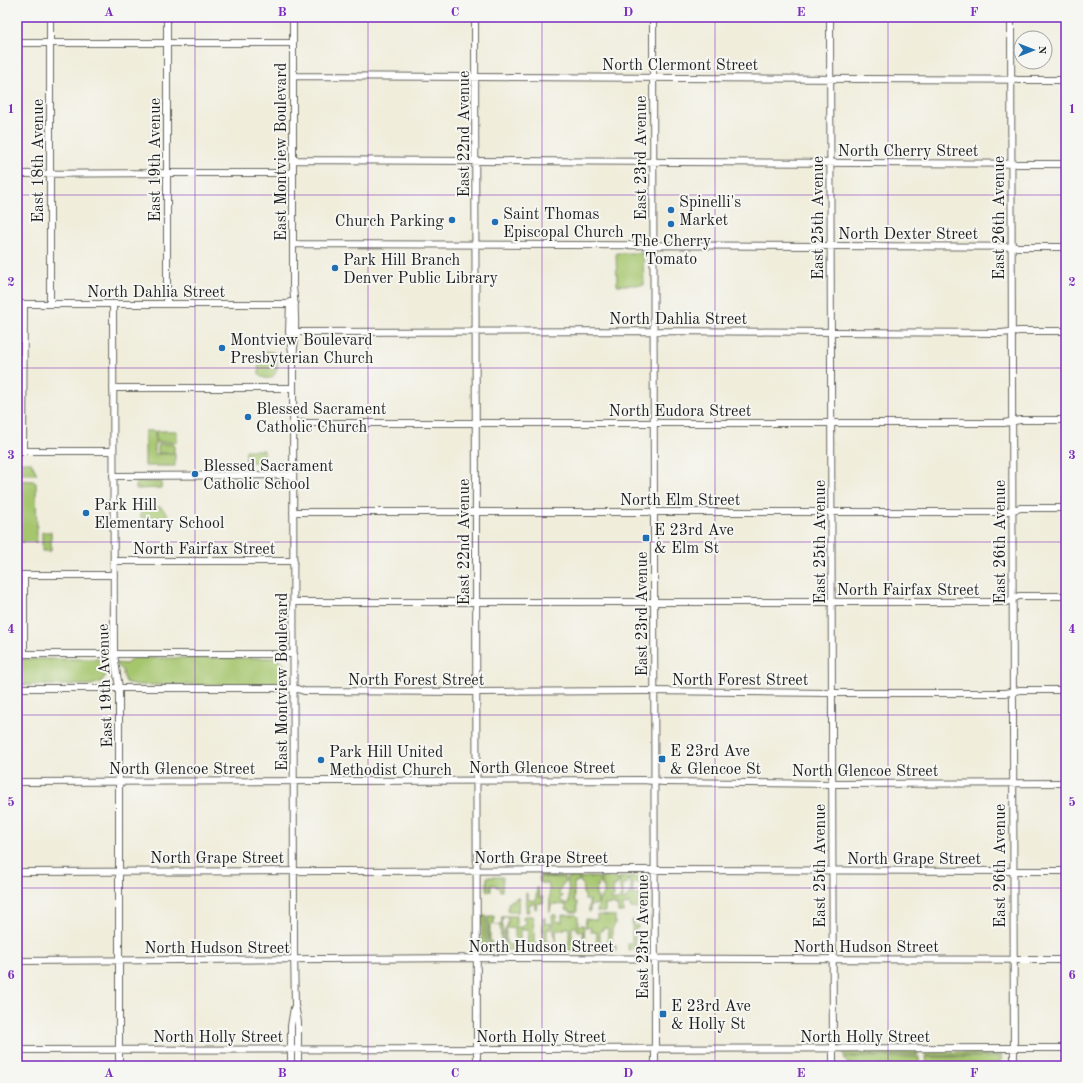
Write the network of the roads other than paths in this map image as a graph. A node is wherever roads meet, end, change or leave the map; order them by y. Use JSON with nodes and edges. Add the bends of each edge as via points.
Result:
{"nodes":[{"id":1,"x":50,"y":17,"type":"edge"},
{"id":2,"x":167,"y":17,"type":"edge"},
{"id":3,"x":293,"y":17,"type":"edge"},
{"id":4,"x":475,"y":17,"type":"edge"},
{"id":5,"x":653,"y":17,"type":"edge"},
{"id":6,"x":830,"y":17,"type":"edge"},
{"id":7,"x":1011,"y":17,"type":"edge"},
{"id":8,"x":17,"y":43,"type":"edge"},
{"id":9,"x":50,"y":43,"type":"junction"},
{"id":10,"x":167,"y":43,"type":"junction"},
{"id":11,"x":293,"y":43,"type":"junction"},
{"id":12,"x":293,"y":76,"type":"junction"},
{"id":13,"x":476,"y":76,"type":"junction"},
{"id":14,"x":653,"y":77,"type":"junction"},
{"id":15,"x":830,"y":78,"type":"junction"},
{"id":16,"x":1011,"y":80,"type":"junction"},
{"id":17,"x":1066,"y":80,"type":"edge"},
{"id":18,"x":293,"y":160,"type":"junction"},
{"id":19,"x":476,"y":161,"type":"junction"},
{"id":20,"x":653,"y":162,"type":"junction"},
{"id":21,"x":830,"y":162,"type":"junction"},
{"id":22,"x":1011,"y":164,"type":"junction"},
{"id":23,"x":1066,"y":164,"type":"edge"},
{"id":24,"x":167,"y":173,"type":"junction"},
{"id":25,"x":293,"y":173,"type":"junction"},
{"id":26,"x":17,"y":174,"type":"edge"},
{"id":27,"x":50,"y":175,"type":"junction"},
{"id":28,"x":293,"y":244,"type":"junction"},
{"id":29,"x":476,"y":245,"type":"junction"},
{"id":30,"x":653,"y":246,"type":"junction"},
{"id":31,"x":830,"y":246,"type":"junction"},
{"id":32,"x":1011,"y":247,"type":"junction"},
{"id":33,"x":1066,"y":247,"type":"edge"},
{"id":34,"x":20,"y":304,"type":"edge"},
{"id":35,"x":50,"y":304,"type":"junction"},
{"id":36,"x":113,"y":304,"type":"junction"},
{"id":37,"x":167,"y":304,"type":"junction"},
{"id":38,"x":292,"y":304,"type":"junction"},
{"id":39,"x":476,"y":331,"type":"junction"},
{"id":40,"x":654,"y":331,"type":"junction"},
{"id":41,"x":1066,"y":331,"type":"edge"},
{"id":42,"x":293,"y":332,"type":"junction"},
{"id":43,"x":831,"y":332,"type":"junction"},
{"id":44,"x":1011,"y":332,"type":"junction"},
{"id":45,"x":113,"y":388,"type":"junction"},
{"id":46,"x":293,"y":388,"type":"junction"},
{"id":47,"x":1066,"y":420,"type":"edge"},
{"id":48,"x":1012,"y":421,"type":"junction"},
{"id":49,"x":654,"y":422,"type":"junction"},
{"id":50,"x":293,"y":423,"type":"junction"},
{"id":51,"x":476,"y":423,"type":"junction"},
{"id":52,"x":831,"y":423,"type":"junction"},
{"id":53,"x":20,"y":451,"type":"edge"},
{"id":54,"x":113,"y":451,"type":"junction"},
{"id":55,"x":293,"y":475,"type":"junction"},
{"id":56,"x":113,"y":476,"type":"junction"},
{"id":57,"x":1066,"y":508,"type":"edge"},
{"id":58,"x":1012,"y":510,"type":"junction"},
{"id":59,"x":293,"y":512,"type":"junction"},
{"id":60,"x":654,"y":512,"type":"junction"},
{"id":61,"x":832,"y":512,"type":"junction"},
{"id":62,"x":476,"y":513,"type":"junction"},
{"id":63,"x":114,"y":561,"type":"junction"},
{"id":64,"x":294,"y":561,"type":"junction"},
{"id":65,"x":17,"y":575,"type":"edge"},
{"id":66,"x":24,"y":575,"type":"junction"},
{"id":67,"x":114,"y":575,"type":"junction"},
{"id":68,"x":1066,"y":596,"type":"edge"},
{"id":69,"x":1012,"y":599,"type":"junction"},
{"id":70,"x":655,"y":601,"type":"junction"},
{"id":71,"x":294,"y":602,"type":"junction"},
{"id":72,"x":477,"y":602,"type":"junction"},
{"id":73,"x":832,"y":603,"type":"junction"},
{"id":74,"x":17,"y":654,"type":"edge"},
{"id":75,"x":24,"y":654,"type":"junction"},
{"id":76,"x":114,"y":654,"type":"junction"},
{"id":77,"x":294,"y":654,"type":"junction"},
{"id":78,"x":17,"y":688,"type":"edge"},
{"id":79,"x":119,"y":688,"type":"junction"},
{"id":80,"x":294,"y":688,"type":"junction"},
{"id":81,"x":1066,"y":690,"type":"edge"},
{"id":82,"x":655,"y":691,"type":"junction"},
{"id":83,"x":1012,"y":691,"type":"junction"},
{"id":84,"x":477,"y":692,"type":"junction"},
{"id":85,"x":832,"y":693,"type":"junction"},
{"id":86,"x":477,"y":780,"type":"junction"},
{"id":87,"x":120,"y":781,"type":"junction"},
{"id":88,"x":294,"y":781,"type":"junction"},
{"id":89,"x":654,"y":781,"type":"junction"},
{"id":90,"x":17,"y":782,"type":"edge"},
{"id":91,"x":1012,"y":783,"type":"junction"},
{"id":92,"x":1066,"y":783,"type":"edge"},
{"id":93,"x":832,"y":784,"type":"junction"},
{"id":94,"x":120,"y":870,"type":"junction"},
{"id":95,"x":294,"y":870,"type":"junction"},
{"id":96,"x":477,"y":870,"type":"junction"},
{"id":97,"x":655,"y":870,"type":"junction"},
{"id":98,"x":832,"y":870,"type":"junction"},
{"id":99,"x":1012,"y":871,"type":"junction"},
{"id":100,"x":1066,"y":871,"type":"edge"},
{"id":101,"x":17,"y":872,"type":"edge"},
{"id":102,"x":477,"y":958,"type":"junction"},
{"id":103,"x":655,"y":958,"type":"junction"},
{"id":104,"x":833,"y":959,"type":"junction"},
{"id":105,"x":120,"y":960,"type":"junction"},
{"id":106,"x":294,"y":960,"type":"junction"},
{"id":107,"x":1012,"y":960,"type":"junction"},
{"id":108,"x":1066,"y":960,"type":"edge"},
{"id":109,"x":17,"y":961,"type":"edge"},
{"id":110,"x":294,"y":1005,"type":"junction"},
{"id":111,"x":1014,"y":1048,"type":"junction"},
{"id":112,"x":1066,"y":1048,"type":"edge"},
{"id":113,"x":119,"y":1049,"type":"junction"},
{"id":114,"x":291,"y":1049,"type":"junction"},
{"id":115,"x":298,"y":1049,"type":"junction"},
{"id":116,"x":655,"y":1049,"type":"junction"},
{"id":117,"x":833,"y":1049,"type":"junction"},
{"id":118,"x":17,"y":1050,"type":"edge"},
{"id":119,"x":477,"y":1050,"type":"junction"},
{"id":120,"x":119,"y":1066,"type":"edge"},
{"id":121,"x":291,"y":1066,"type":"edge"},
{"id":122,"x":298,"y":1066,"type":"edge"},
{"id":123,"x":477,"y":1066,"type":"edge"},
{"id":124,"x":655,"y":1066,"type":"edge"},
{"id":125,"x":833,"y":1066,"type":"edge"},
{"id":126,"x":1014,"y":1066,"type":"edge"}],
"edges":[{"from":1,"to":9,"type":"street","name":"East 18th Avenue"},
{"from":2,"to":10,"type":"street","name":"East 19th Avenue"},
{"from":3,"to":11,"type":"street","name":"East Montview Boulevard"},
{"from":4,"to":13,"type":"street","name":"East 22nd Avenue"},
{"from":5,"to":14,"type":"street","name":"East 23rd Avenue"},
{"from":6,"to":15,"type":"street","name":"East 25th Avenue"},
{"from":7,"to":16,"type":"street","name":"East 26th Avenue"},
{"from":8,"to":9,"type":"street"},
{"from":9,"to":10,"type":"street"},
{"from":9,"to":27,"type":"street","name":"East 18th Avenue"},
{"from":10,"to":11,"type":"street"},
{"from":10,"to":24,"type":"street","name":"East 19th Avenue"},
{"from":11,"to":12,"type":"street","name":"East Montview Boulevard"},
{"from":12,"to":13,"type":"street","name":"North Clermont Street"},
{"from":12,"to":18,"type":"street","name":"East Montview Boulevard"},
{"from":13,"to":14,"type":"street","name":"North Clermont Street"},
{"from":13,"to":19,"type":"street","name":"East 22nd Avenue"},
{"from":14,"to":15,"type":"street","name":"North Clermont Street"},
{"from":14,"to":20,"type":"street","name":"East 23rd Avenue"},
{"from":15,"to":16,"type":"street","name":"North Clermont Street"},
{"from":15,"to":21,"type":"street","name":"East 25th Avenue"},
{"from":16,"to":17,"type":"street","name":"North Clermont Street"},
{"from":16,"to":22,"type":"street","name":"East 26th Avenue"},
{"from":18,"to":19,"type":"street","name":"North Cherry Street"},
{"from":18,"to":25,"type":"street","name":"East Montview Boulevard"},
{"from":19,"to":20,"type":"street","name":"North Cherry Street"},
{"from":19,"to":29,"type":"street","name":"East 22nd Avenue"},
{"from":20,"to":21,"type":"street","name":"North Cherry Street"},
{"from":20,"to":30,"type":"street","name":"East 23rd Avenue"},
{"from":21,"to":22,"type":"street","name":"North Cherry Street"},
{"from":21,"to":31,"type":"street","name":"East 25th Avenue"},
{"from":22,"to":23,"type":"street","name":"North Cherry Street"},
{"from":22,"to":32,"type":"street","name":"East 26th Avenue"},
{"from":24,"to":25,"type":"street"},
{"from":24,"to":27,"type":"street"},
{"from":24,"to":37,"type":"street","name":"East 19th Avenue"},
{"from":25,"to":28,"type":"street","name":"East Montview Boulevard"},
{"from":26,"to":27,"type":"street"},
{"from":27,"to":35,"type":"street","name":"East 18th Avenue"},
{"from":28,"to":29,"type":"street","name":"North Dexter Street"},
{"from":28,"to":38,"type":"street","name":"East Montview Boulevard"},
{"from":29,"to":30,"type":"street","name":"North Dexter Street"},
{"from":29,"to":39,"type":"street","name":"East 22nd Avenue"},
{"from":30,"to":31,"type":"street","name":"North Dexter Street"},
{"from":30,"to":40,"type":"street","name":"East 23rd Avenue"},
{"from":31,"to":32,"type":"street","name":"North Dexter Street"},
{"from":31,"to":43,"type":"street","name":"East 25th Avenue"},
{"from":32,"to":33,"type":"street","name":"North Dexter Street"},
{"from":32,"to":44,"type":"street","name":"East 26th Avenue"},
{"from":34,"to":35,"type":"street","name":"North Dahlia Street"},
{"from":34,"to":53,"type":"street"},
{"from":35,"to":36,"type":"street","name":"North Dahlia Street"},
{"from":36,"to":37,"type":"street","name":"North Dahlia Street"},
{"from":36,"to":45,"type":"street","name":"East 19th Avenue"},
{"from":37,"to":38,"type":"street","name":"North Dahlia Street"},
{"from":38,"to":42,"type":"street","name":"East Montview Boulevard"},
{"from":39,"to":40,"type":"street","name":"North Dahlia Street"},
{"from":39,"to":42,"type":"street","name":"North Dahlia Street"},
{"from":39,"to":51,"type":"street","name":"East 22nd Avenue"},
{"from":40,"to":43,"type":"street","name":"North Dahlia Street"},
{"from":40,"to":49,"type":"street","name":"East 23rd Avenue"},
{"from":41,"to":44,"type":"street","name":"North Dahlia Street"},
{"from":42,"to":46,"type":"street","name":"East Montview Boulevard"},
{"from":43,"to":44,"type":"street","name":"North Dahlia Street"},
{"from":43,"to":52,"type":"street","name":"East 25th Avenue"},
{"from":44,"to":48,"type":"street","name":"East 26th Avenue"},
{"from":45,"to":46,"type":"street"},
{"from":45,"to":54,"type":"street","name":"East 19th Avenue"},
{"from":46,"to":50,"type":"street","name":"East Montview Boulevard"},
{"from":47,"to":48,"type":"street","name":"North Eudora Street"},
{"from":48,"to":52,"type":"street","name":"North Eudora Street"},
{"from":48,"to":58,"type":"street","name":"East 26th Avenue"},
{"from":49,"to":51,"type":"street","name":"North Eudora Street"},
{"from":49,"to":52,"type":"street","name":"North Eudora Street"},
{"from":49,"to":60,"type":"street","name":"East 23rd Avenue"},
{"from":50,"to":51,"type":"street","name":"North Eudora Street"},
{"from":50,"to":55,"type":"street","name":"East Montview Boulevard"},
{"from":51,"to":62,"type":"street","name":"East 22nd Avenue"},
{"from":52,"to":61,"type":"street","name":"East 25th Avenue"},
{"from":53,"to":54,"type":"street"},
{"from":54,"to":56,"type":"street","name":"East 19th Avenue"},
{"from":55,"to":56,"type":"street"},
{"from":55,"to":59,"type":"street","name":"East Montview Boulevard"},
{"from":56,"to":63,"type":"street","name":"East 19th Avenue"},
{"from":57,"to":58,"type":"street","name":"North Elm Street"},
{"from":58,"to":61,"type":"street","name":"North Elm Street"},
{"from":58,"to":69,"type":"street","name":"East 26th Avenue"},
{"from":59,"to":62,"type":"street","name":"North Elm Street"},
{"from":59,"to":64,"type":"street","name":"East Montview Boulevard"},
{"from":60,"to":61,"type":"street","name":"North Elm Street"},
{"from":60,"to":62,"type":"street","name":"North Elm Street"},
{"from":60,"to":70,"type":"street","name":"East 23rd Avenue"},
{"from":61,"to":73,"type":"street","name":"East 25th Avenue"},
{"from":62,"to":72,"type":"street","name":"East 22nd Avenue"},
{"from":63,"to":64,"type":"street","name":"North Fairfax Street"},
{"from":63,"to":67,"type":"street","name":"East 19th Avenue"},
{"from":64,"to":71,"type":"street","name":"East Montview Boulevard"},
{"from":65,"to":66,"type":"street"},
{"from":66,"to":67,"type":"street"},
{"from":66,"to":75,"type":"street"},
{"from":67,"to":76,"type":"street","name":"East 19th Avenue"},
{"from":68,"to":69,"type":"street","name":"North Fairfax Street","via":[[1019,596]]},
{"from":69,"to":73,"type":"street","name":"North Fairfax Street","via":[[1006,602]]},
{"from":69,"to":83,"type":"street","name":"East 26th Avenue"},
{"from":70,"to":72,"type":"street","name":"North Fairfax Street"},
{"from":70,"to":73,"type":"street","name":"North Fairfax Street"},
{"from":70,"to":82,"type":"street","name":"East 23rd Avenue"},
{"from":71,"to":72,"type":"street","name":"North Fairfax Street"},
{"from":71,"to":77,"type":"street","name":"East Montview Boulevard"},
{"from":72,"to":84,"type":"street","name":"East 22nd Avenue"},
{"from":73,"to":85,"type":"street","name":"East 25th Avenue"},
{"from":74,"to":75,"type":"street"},
{"from":75,"to":76,"type":"street"},
{"from":76,"to":77,"type":"street"},
{"from":76,"to":79,"type":"street","name":"East 19th Avenue"},
{"from":77,"to":80,"type":"street","name":"East Montview Boulevard"},
{"from":78,"to":79,"type":"street","name":"North Forest Street"},
{"from":79,"to":80,"type":"street","name":"North Forest Street"},
{"from":79,"to":87,"type":"street","name":"East 19th Avenue"},
{"from":80,"to":84,"type":"street","name":"North Forest Street","via":[[304,691]]},
{"from":80,"to":88,"type":"street","name":"East Montview Boulevard"},
{"from":81,"to":83,"type":"street","name":"North Forest Street"},
{"from":82,"to":84,"type":"street","name":"North Forest Street"},
{"from":82,"to":85,"type":"street","name":"North Forest Street"},
{"from":82,"to":89,"type":"street","name":"East 23rd Avenue"},
{"from":83,"to":85,"type":"street","name":"North Forest Street"},
{"from":83,"to":91,"type":"street","name":"East 26th Avenue"},
{"from":84,"to":86,"type":"street","name":"East 22nd Avenue"},
{"from":85,"to":93,"type":"street","name":"East 25th Avenue"},
{"from":86,"to":88,"type":"street","name":"North Glencoe Street"},
{"from":86,"to":89,"type":"street","name":"North Glencoe Street"},
{"from":86,"to":96,"type":"street","name":"East 22nd Avenue"},
{"from":87,"to":88,"type":"street","name":"North Glencoe Street"},
{"from":87,"to":90,"type":"street","name":"North Glencoe Street"},
{"from":87,"to":94,"type":"street","name":"East 19th Avenue"},
{"from":88,"to":95,"type":"street","name":"East Montview Boulevard"},
{"from":89,"to":93,"type":"street","name":"North Glencoe Street"},
{"from":89,"to":97,"type":"street","name":"East 23rd Avenue"},
{"from":91,"to":92,"type":"street","name":"North Glencoe Street"},
{"from":91,"to":93,"type":"street","name":"North Glencoe Street"},
{"from":91,"to":99,"type":"street","name":"East 26th Avenue"},
{"from":93,"to":98,"type":"street","name":"East 25th Avenue"},
{"from":94,"to":95,"type":"street","name":"North Grape Street"},
{"from":94,"to":101,"type":"street","name":"North Grape Street"},
{"from":94,"to":105,"type":"street","name":"East 19th Avenue"},
{"from":95,"to":96,"type":"street","name":"North Grape Street"},
{"from":95,"to":106,"type":"street","name":"East Montview Boulevard"},
{"from":96,"to":97,"type":"street","name":"North Grape Street"},
{"from":96,"to":102,"type":"street","name":"East 22nd Avenue"},
{"from":97,"to":98,"type":"street","name":"North Grape Street"},
{"from":97,"to":103,"type":"street","name":"East 23rd Avenue"},
{"from":98,"to":99,"type":"street","name":"North Grape Street"},
{"from":98,"to":104,"type":"street","name":"East 25th Avenue"},
{"from":99,"to":100,"type":"street","name":"North Grape Street"},
{"from":99,"to":107,"type":"street","name":"East 26th Avenue"},
{"from":102,"to":103,"type":"street","name":"North Hudson Street"},
{"from":102,"to":106,"type":"street","name":"North Hudson Street"},
{"from":102,"to":119,"type":"street","name":"East 22nd Avenue"},
{"from":103,"to":104,"type":"street","name":"North Hudson Street"},
{"from":103,"to":116,"type":"street","name":"East 23rd Avenue"},
{"from":104,"to":107,"type":"street","name":"North Hudson Street"},
{"from":104,"to":117,"type":"street","name":"East 25th Avenue"},
{"from":105,"to":106,"type":"street","name":"North Hudson Street"},
{"from":105,"to":109,"type":"street","name":"North Hudson Street"},
{"from":105,"to":113,"type":"street","name":"East 19th Avenue"},
{"from":106,"to":110,"type":"street","name":"East Montview Boulevard"},
{"from":107,"to":108,"type":"street","name":"North Hudson Street"},
{"from":107,"to":111,"type":"street","name":"East 26th Avenue"},
{"from":110,"to":114,"type":"street","name":"East Montview Boulevard"},
{"from":110,"to":115,"type":"street","name":"East Montview Boulevard","via":[[298,1022]]},
{"from":111,"to":112,"type":"street","name":"North Holly Street"},
{"from":111,"to":117,"type":"street","name":"North Holly Street"},
{"from":111,"to":126,"type":"street","name":"East 26th Avenue"},
{"from":113,"to":114,"type":"street","name":"North Holly Street"},
{"from":113,"to":118,"type":"street","name":"North Holly Street"},
{"from":113,"to":120,"type":"street","name":"East 19th Avenue"},
{"from":114,"to":115,"type":"street","name":"North Holly Street"},
{"from":114,"to":121,"type":"street","name":"East Montview Boulevard"},
{"from":115,"to":119,"type":"street","name":"North Holly Street"},
{"from":115,"to":122,"type":"street","name":"East Montview Boulevard"},
{"from":116,"to":117,"type":"street","name":"North Holly Street"},
{"from":116,"to":119,"type":"street","name":"North Holly Street"},
{"from":116,"to":124,"type":"street","name":"East 23rd Avenue"},
{"from":117,"to":125,"type":"street","name":"East 25th Avenue"},
{"from":119,"to":123,"type":"street","name":"East 22nd Avenue"}]}
